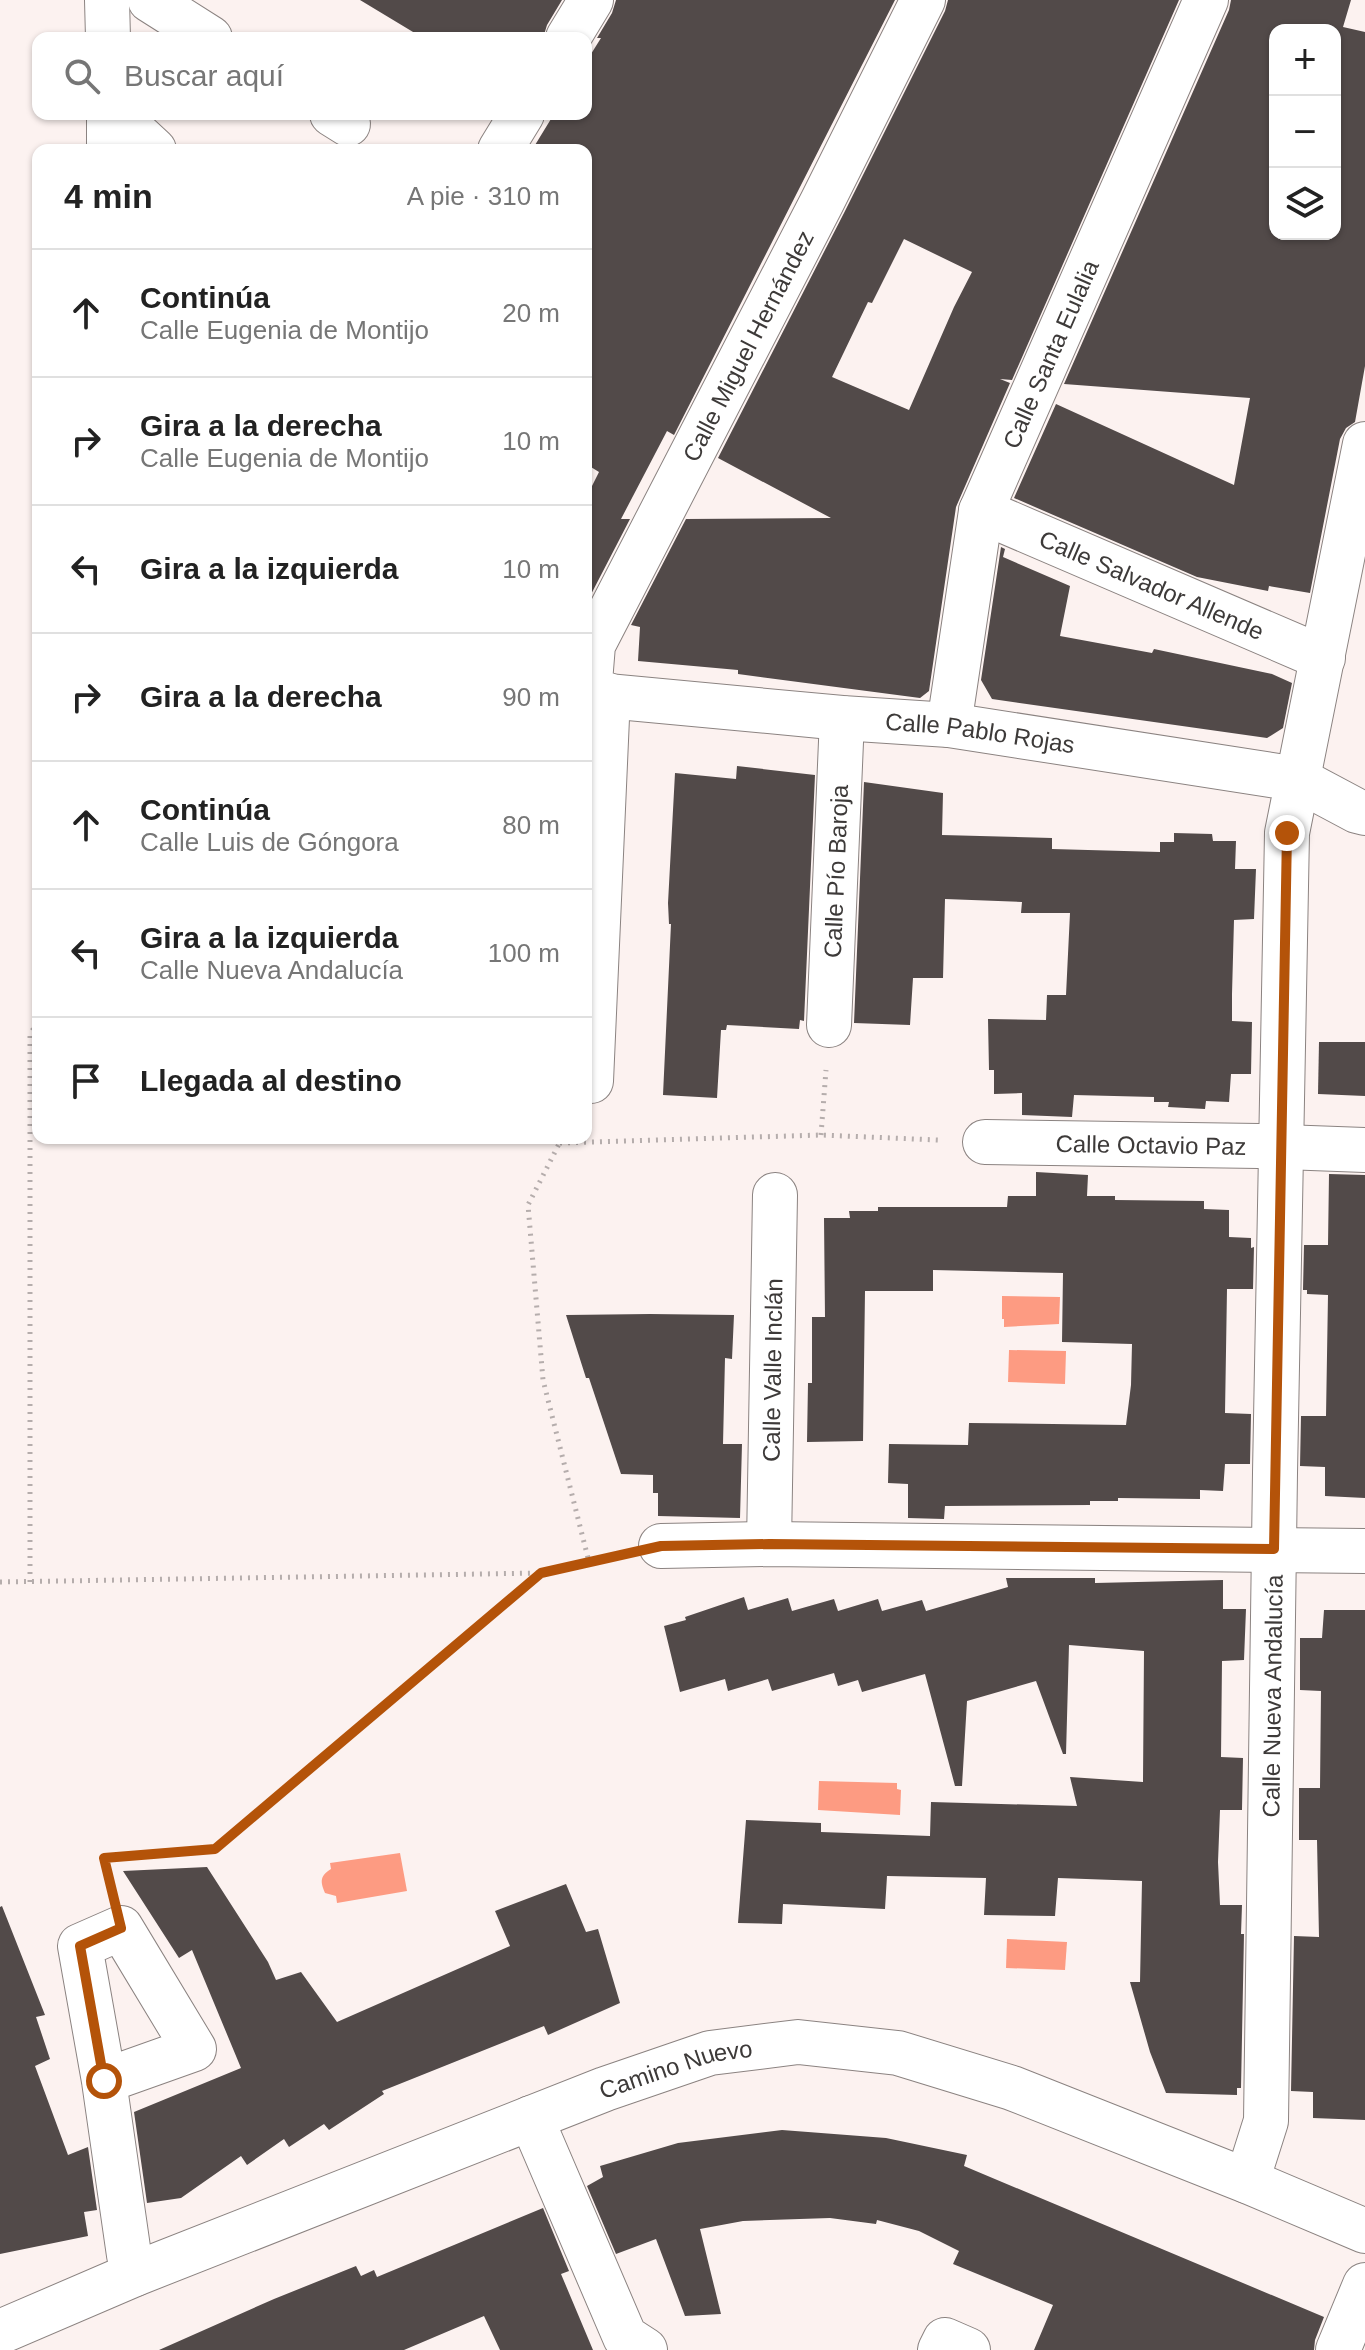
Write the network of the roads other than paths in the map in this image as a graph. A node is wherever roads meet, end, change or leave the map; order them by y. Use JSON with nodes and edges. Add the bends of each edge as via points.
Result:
{"nodes":[{"id":1,"x":107,"y":0,"type":"edge"},
{"id":2,"x":150,"y":0,"type":"edge"},
{"id":3,"x":591,"y":0,"type":"edge"},
{"id":4,"x":923,"y":0,"type":"edge"},
{"id":5,"x":1206,"y":0,"type":"edge"},
{"id":6,"x":108,"y":32,"type":"edge"},
{"id":7,"x":201,"y":32,"type":"edge"},
{"id":8,"x":572,"y":32,"type":"edge"},
{"id":9,"x":518,"y":120,"type":"edge"},
{"id":10,"x":109,"y":132,"type":"edge"},
{"id":11,"x":148,"y":144,"type":"edge"},
{"id":12,"x":504,"y":144,"type":"edge"},
{"id":13,"x":1365,"y":444,"type":"edge"},
{"id":14,"x":981,"y":511,"type":"junction"},
{"id":15,"x":1323,"y":658,"type":"junction"},
{"id":16,"x":594,"y":694,"type":"edge"},
{"id":17,"x":842,"y":718,"type":"junction"},
{"id":18,"x":949,"y":725,"type":"junction"},
{"id":19,"x":1297,"y":779,"type":"junction"},
{"id":20,"x":1365,"y":813,"type":"edge"},
{"id":21,"x":592,"y":952,"type":"edge"},
{"id":22,"x":829,"y":1025,"type":"road end"},
{"id":23,"x":985,"y":1142,"type":"road end"},
{"id":24,"x":1280,"y":1146,"type":"junction"},
{"id":25,"x":1365,"y":1150,"type":"edge"},
{"id":26,"x":775,"y":1195,"type":"dead end"},
{"id":27,"x":769,"y":1544,"type":"junction"},
{"id":28,"x":661,"y":1546,"type":"road end"},
{"id":29,"x":1274,"y":1549,"type":"junction"},
{"id":30,"x":1365,"y":1551,"type":"edge"},
{"id":31,"x":104,"y":2081,"type":"junction"},
{"id":32,"x":531,"y":2118,"type":"junction"},
{"id":33,"x":1247,"y":2181,"type":"junction"},
{"id":34,"x":1365,"y":2231,"type":"edge"},
{"id":35,"x":135,"y":2274,"type":"junction"},
{"id":36,"x":1365,"y":2285,"type":"edge"},
{"id":37,"x":0,"y":2332,"type":"edge"},
{"id":38,"x":645,"y":2350,"type":"edge"},
{"id":39,"x":940,"y":2350,"type":"edge"},
{"id":40,"x":968,"y":2350,"type":"edge"},
{"id":41,"x":1338,"y":2350,"type":"edge"}],
"edges":[{"from":1,"to":6,"type":"street"},
{"from":2,"to":7,"type":"street"},
{"from":3,"to":8,"type":"street"},
{"from":4,"to":16,"type":"street","name":"Calle Miguel Hernández","via":[[593,645]]},
{"from":5,"to":14,"type":"street","name":"Calle Santa Eulalia"},
{"from":9,"to":12,"type":"street"},
{"from":10,"to":11,"type":"street","via":[[140,137]]},
{"from":13,"to":15,"type":"street","name":"Calle Nueva Andalucía"},
{"from":14,"to":15,"type":"street","name":"Calle Salvador Allende"},
{"from":14,"to":18,"type":"street","name":"Calle Santa Eulalia"},
{"from":15,"to":19,"type":"street","name":"Calle Nueva Andalucía"},
{"from":16,"to":17,"type":"street","name":"Calle Pablo Rojas"},
{"from":16,"to":21,"type":"street","name":"Calle Miguel Hernández"},
{"from":17,"to":18,"type":"street","name":"Calle Pablo Rojas"},
{"from":17,"to":22,"type":"street","name":"Calle Pío Baroja"},
{"from":18,"to":19,"type":"street","name":"Calle Pablo Rojas"},
{"from":19,"to":20,"type":"street","name":"Calle Pablo Rojas"},
{"from":19,"to":24,"type":"street","name":"Calle Nueva Andalucía","via":[[1287,833]]},
{"from":23,"to":24,"type":"street","name":"Calle Octavio Paz"},
{"from":24,"to":25,"type":"street","name":"Calle Octavio Paz"},
{"from":24,"to":29,"type":"street","name":"Calle Nueva Andalucía"},
{"from":26,"to":27,"type":"street","name":"Calle Valle Inclán"},
{"from":27,"to":28,"type":"street"},
{"from":27,"to":29,"type":"street"},
{"from":29,"to":30,"type":"street"},
{"from":29,"to":33,"type":"street","name":"Calle Nueva Andalucía","via":[[1266,2121]]},
{"from":31,"to":31,"type":"street","via":[[80,1946],[121,1928],[194,2049]]},
{"from":31,"to":35,"type":"street"},
{"from":32,"to":33,"type":"street","name":"Camino Nuevo","via":[[710,2053],[798,2042],[898,2053],[1012,2088]]},
{"from":32,"to":35,"type":"street","name":"Camino Nuevo"},
{"from":32,"to":38,"type":"street","via":[[625,2337]]},
{"from":33,"to":34,"type":"street","name":"Camino Nuevo"},
{"from":35,"to":37,"type":"street","name":"Camino Nuevo"},
{"from":36,"to":41,"type":"street"},
{"from":39,"to":40,"type":"street","via":[[945,2340]]}]}
